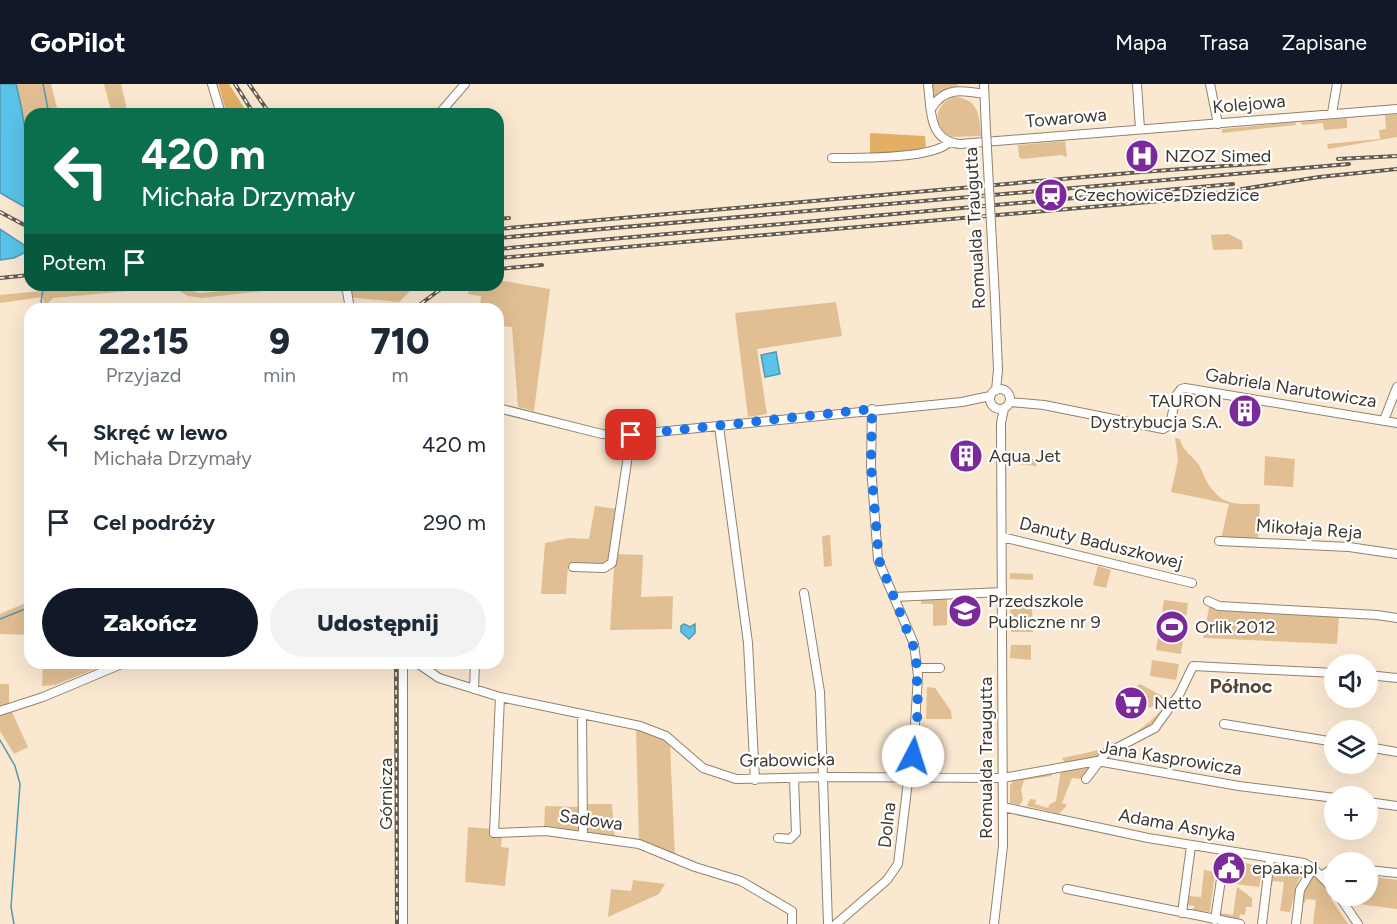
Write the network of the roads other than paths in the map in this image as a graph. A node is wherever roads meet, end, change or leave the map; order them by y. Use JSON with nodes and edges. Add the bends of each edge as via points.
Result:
{"nodes":[{"id":1,"x":212,"y":84,"type":"edge"},
{"id":2,"x":465,"y":84,"type":"edge"},
{"id":3,"x":928,"y":84,"type":"edge"},
{"id":4,"x":962,"y":84,"type":"edge"},
{"id":5,"x":984,"y":84,"type":"edge"},
{"id":6,"x":1137,"y":84,"type":"edge"},
{"id":7,"x":1210,"y":84,"type":"edge"},
{"id":8,"x":1337,"y":84,"type":"edge"},
{"id":9,"x":970,"y":91,"type":"junction"},
{"id":10,"x":984,"y":94,"type":"junction"},
{"id":11,"x":219,"y":108,"type":"edge"},
{"id":12,"x":444,"y":108,"type":"edge"},
{"id":13,"x":931,"y":109,"type":"junction"},
{"id":14,"x":1397,"y":109,"type":"edge"},
{"id":15,"x":1332,"y":113,"type":"junction"},
{"id":16,"x":1218,"y":124,"type":"junction"},
{"id":17,"x":1140,"y":129,"type":"junction"},
{"id":18,"x":949,"y":142,"type":"junction"},
{"id":19,"x":832,"y":158,"type":"dead end"},
{"id":20,"x":1397,"y":387,"type":"edge"},
{"id":21,"x":1000,"y":399,"type":"junction"},
{"id":22,"x":872,"y":409,"type":"junction"},
{"id":23,"x":504,"y":410,"type":"edge"},
{"id":24,"x":1384,"y":420,"type":"junction"},
{"id":25,"x":1397,"y":423,"type":"edge"},
{"id":26,"x":719,"y":426,"type":"junction"},
{"id":27,"x":631,"y":435,"type":"junction"},
{"id":28,"x":1002,"y":537,"type":"junction"},
{"id":29,"x":1219,"y":541,"type":"dead end"},
{"id":30,"x":1397,"y":554,"type":"edge"},
{"id":31,"x":573,"y":567,"type":"dead end"},
{"id":32,"x":1192,"y":583,"type":"dead end"},
{"id":33,"x":1002,"y":592,"type":"junction"},
{"id":34,"x":804,"y":593,"type":"dead end"},
{"id":35,"x":894,"y":597,"type":"junction"},
{"id":36,"x":1208,"y":601,"type":"dead end"},
{"id":37,"x":1397,"y":618,"type":"edge"},
{"id":38,"x":917,"y":668,"type":"junction"},
{"id":39,"x":940,"y":668,"type":"dead end"},
{"id":40,"x":110,"y":669,"type":"edge"},
{"id":41,"x":403,"y":669,"type":"edge"},
{"id":42,"x":426,"y":669,"type":"edge"},
{"id":43,"x":475,"y":669,"type":"edge"},
{"id":44,"x":1324,"y":672,"type":"edge"},
{"id":45,"x":1378,"y":676,"type":"edge"},
{"id":46,"x":1397,"y":678,"type":"edge"},
{"id":47,"x":474,"y":689,"type":"junction"},
{"id":48,"x":500,"y":697,"type":"junction"},
{"id":49,"x":0,"y":711,"type":"edge"},
{"id":50,"x":582,"y":714,"type":"junction"},
{"id":51,"x":1224,"y":724,"type":"dead end"},
{"id":52,"x":1324,"y":740,"type":"edge"},
{"id":53,"x":1378,"y":749,"type":"edge"},
{"id":54,"x":1397,"y":752,"type":"edge"},
{"id":55,"x":1097,"y":761,"type":"junction"},
{"id":56,"x":825,"y":777,"type":"junction"},
{"id":57,"x":910,"y":777,"type":"junction"},
{"id":58,"x":1003,"y":778,"type":"junction"},
{"id":59,"x":794,"y":779,"type":"junction"},
{"id":60,"x":1086,"y":779,"type":"dead end"},
{"id":61,"x":755,"y":780,"type":"junction"},
{"id":62,"x":1324,"y":797,"type":"edge"},
{"id":63,"x":1378,"y":803,"type":"edge"},
{"id":64,"x":1397,"y":806,"type":"edge"},
{"id":65,"x":1003,"y":807,"type":"junction"},
{"id":66,"x":583,"y":835,"type":"junction"},
{"id":67,"x":778,"y":838,"type":"dead end"},
{"id":68,"x":1191,"y":846,"type":"junction"},
{"id":69,"x":1225,"y":852,"type":"junction"},
{"id":70,"x":1270,"y":858,"type":"junction"},
{"id":71,"x":1313,"y":868,"type":"junction"},
{"id":72,"x":1378,"y":871,"type":"edge"},
{"id":73,"x":1397,"y":873,"type":"edge"},
{"id":74,"x":1324,"y":874,"type":"edge"},
{"id":75,"x":1321,"y":876,"type":"junction"},
{"id":76,"x":1324,"y":879,"type":"edge"},
{"id":77,"x":1067,"y":889,"type":"dead end"},
{"id":78,"x":1346,"y":906,"type":"edge"},
{"id":79,"x":1182,"y":913,"type":"junction"},
{"id":80,"x":1215,"y":920,"type":"junction"},
{"id":81,"x":403,"y":924,"type":"edge"},
{"id":82,"x":792,"y":924,"type":"edge"},
{"id":83,"x":828,"y":924,"type":"edge"},
{"id":84,"x":836,"y":924,"type":"edge"},
{"id":85,"x":994,"y":924,"type":"edge"},
{"id":86,"x":1240,"y":924,"type":"edge"},
{"id":87,"x":1262,"y":924,"type":"edge"},
{"id":88,"x":1296,"y":924,"type":"edge"},
{"id":89,"x":1358,"y":924,"type":"edge"}],
"edges":[{"from":1,"to":11,"type":"street"},
{"from":2,"to":12,"type":"street"},
{"from":3,"to":13,"type":"street"},
{"from":4,"to":9,"type":"street"},
{"from":5,"to":10,"type":"street","name":"Romualda Traugutta"},
{"from":6,"to":17,"type":"street"},
{"from":7,"to":16,"type":"street"},
{"from":8,"to":15,"type":"street"},
{"from":9,"to":10,"type":"street"},
{"from":9,"to":13,"type":"street","via":[[949,91]]},
{"from":10,"to":21,"type":"street","name":"Romualda Traugutta","bridge":true},
{"from":13,"to":18,"type":"street","via":[[934,129]]},
{"from":14,"to":15,"type":"street","name":"Kolejowa"},
{"from":15,"to":16,"type":"street","name":"Kolejowa"},
{"from":16,"to":17,"type":"street","name":"Kolejowa"},
{"from":17,"to":18,"type":"street","name":"Towarowa"},
{"from":18,"to":19,"type":"street","via":[[941,150]]},
{"from":20,"to":24,"type":"street"},
{"from":21,"to":22,"type":"street"},
{"from":21,"to":24,"type":"street","name":"Gabriela Narutowicza","via":[[1163,429],[1170,425],[1176,396],[1185,388]]},
{"from":21,"to":28,"type":"street","name":"Romualda Traugutta"},
{"from":22,"to":26,"type":"street"},
{"from":22,"to":35,"type":"street","name":"Dolna","via":[[871,466],[879,560]]},
{"from":23,"to":27,"type":"street","via":[[602,434]]},
{"from":24,"to":25,"type":"street","name":"Gabriela Narutowicza"},
{"from":26,"to":27,"type":"street"},
{"from":26,"to":61,"type":"street","via":[[748,643]]},
{"from":27,"to":31,"type":"street","via":[[612,563],[604,568]]},
{"from":28,"to":32,"type":"street","name":"Danuty Baduszkowej"},
{"from":28,"to":33,"type":"street","name":"Romualda Traugutta"},
{"from":29,"to":30,"type":"street","name":"Mikołaja Reja","via":[[1349,547]]},
{"from":33,"to":35,"type":"street"},
{"from":33,"to":58,"type":"street","name":"Romualda Traugutta"},
{"from":34,"to":56,"type":"street","via":[[820,692]]},
{"from":35,"to":38,"type":"street","name":"Dolna","via":[[914,644]]},
{"from":36,"to":37,"type":"street","via":[[1219,606]]},
{"from":38,"to":39,"type":"street"},
{"from":38,"to":57,"type":"street","name":"Dolna","via":[[918,710]]},
{"from":40,"to":49,"type":"street"},
{"from":41,"to":81,"type":"street","name":"Górnicza"},
{"from":42,"to":47,"type":"street","name":"Grabowicka","via":[[439,678]]},
{"from":43,"to":47,"type":"street"},
{"from":44,"to":55,"type":"street","via":[[1193,666],[1180,693],[1155,728]]},
{"from":45,"to":46,"type":"street"},
{"from":47,"to":48,"type":"street","name":"Grabowicka"},
{"from":48,"to":50,"type":"street","name":"Grabowicka"},
{"from":48,"to":66,"type":"street","name":"Sadowa","via":[[493,832]]},
{"from":50,"to":61,"type":"street","name":"Grabowicka","via":[[640,726],[666,736],[703,768],[736,779]]},
{"from":50,"to":66,"type":"street"},
{"from":51,"to":52,"type":"street"},
{"from":53,"to":54,"type":"street"},
{"from":55,"to":58,"type":"street","name":"Jana Kasprowicza"},
{"from":55,"to":60,"type":"street"},
{"from":55,"to":62,"type":"street","name":"Jana Kasprowicza"},
{"from":56,"to":57,"type":"street","name":"Grabowicka"},
{"from":56,"to":59,"type":"street","name":"Grabowicka"},
{"from":56,"to":83,"type":"street"},
{"from":57,"to":58,"type":"street","name":"Grabowicka"},
{"from":57,"to":84,"type":"street","name":"Dolna","via":[[898,864],[887,880]]},
{"from":58,"to":65,"type":"street","name":"Romualda Traugutta"},
{"from":59,"to":61,"type":"street","name":"Grabowicka"},
{"from":59,"to":67,"type":"street","via":[[796,833],[790,838]]},
{"from":63,"to":64,"type":"street"},
{"from":65,"to":68,"type":"street","name":"Adama Asnyka"},
{"from":65,"to":85,"type":"street","name":"Romualda Traugutta","via":[[1002,868]]},
{"from":66,"to":82,"type":"street","name":"Sadowa","via":[[639,844],[741,881],[789,907],[794,916]]},
{"from":68,"to":69,"type":"street","name":"Adama Asnyka"},
{"from":68,"to":79,"type":"street"},
{"from":69,"to":70,"type":"street","name":"Adama Asnyka"},
{"from":69,"to":80,"type":"street"},
{"from":70,"to":71,"type":"street","name":"Adama Asnyka"},
{"from":70,"to":87,"type":"street"},
{"from":71,"to":75,"type":"street","name":"Adama Asnyka"},
{"from":71,"to":88,"type":"street","via":[[1300,890]]},
{"from":72,"to":73,"type":"street"},
{"from":74,"to":75,"type":"street"},
{"from":75,"to":76,"type":"street","name":"Adama Asnyka"},
{"from":77,"to":79,"type":"street"},
{"from":78,"to":89,"type":"street"},
{"from":79,"to":80,"type":"street"},
{"from":80,"to":86,"type":"street"}]}
